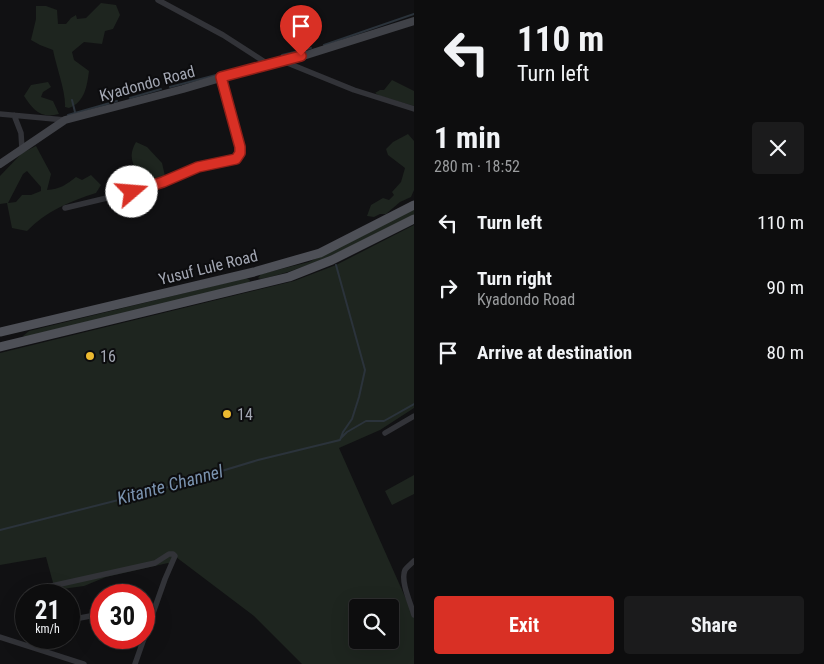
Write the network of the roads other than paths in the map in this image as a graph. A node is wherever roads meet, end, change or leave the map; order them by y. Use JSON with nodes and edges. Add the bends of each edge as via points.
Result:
{"nodes":[{"id":1,"x":158,"y":0,"type":"edge"},
{"id":2,"x":414,"y":21,"type":"edge"},
{"id":3,"x":284,"y":62,"type":"junction"},
{"id":4,"x":268,"y":64,"type":"junction"},
{"id":5,"x":221,"y":77,"type":"junction"},
{"id":6,"x":414,"y":109,"type":"edge"},
{"id":7,"x":0,"y":114,"type":"edge"},
{"id":8,"x":14,"y":115,"type":"junction"},
{"id":9,"x":65,"y":120,"type":"junction"},
{"id":10,"x":22,"y":149,"type":"junction"},
{"id":11,"x":0,"y":164,"type":"edge"},
{"id":12,"x":414,"y":205,"type":"edge"},
{"id":13,"x":65,"y":208,"type":"dead end"},
{"id":14,"x":414,"y":219,"type":"edge"},
{"id":15,"x":254,"y":272,"type":"junction"},
{"id":16,"x":258,"y":285,"type":"junction"},
{"id":17,"x":0,"y":332,"type":"edge"},
{"id":18,"x":0,"y":346,"type":"edge"},
{"id":19,"x":414,"y":416,"type":"edge"},
{"id":20,"x":385,"y":433,"type":"dead end"},
{"id":21,"x":414,"y":561,"type":"edge"},
{"id":22,"x":60,"y":584,"type":"edge"},
{"id":23,"x":155,"y":607,"type":"edge"},
{"id":24,"x":414,"y":615,"type":"edge"},
{"id":25,"x":0,"y":636,"type":"edge"},
{"id":26,"x":15,"y":641,"type":"edge"},
{"id":27,"x":37,"y":649,"type":"edge"},
{"id":28,"x":140,"y":649,"type":"edge"},
{"id":29,"x":84,"y":664,"type":"edge"},
{"id":30,"x":135,"y":664,"type":"edge"}],
"edges":[{"from":1,"to":4,"type":"street"},
{"from":2,"to":3,"type":"main road","name":"Kyadondo Road"},
{"from":3,"to":4,"type":"main road","name":"Kyadondo Road"},
{"from":3,"to":6,"type":"street","via":[[354,90]]},
{"from":4,"to":5,"type":"main road","name":"Kyadondo Road"},
{"from":5,"to":9,"type":"main road","name":"Kyadondo Road"},
{"from":5,"to":13,"type":"street","via":[[240,147],[236,159],[198,167],[132,192]]},
{"from":7,"to":8,"type":"street","name":"Kyadondo Road"},
{"from":8,"to":9,"type":"street","name":"Kyadondo Road"},
{"from":8,"to":10,"type":"street","via":[[21,133]]},
{"from":9,"to":10,"type":"main road"},
{"from":10,"to":11,"type":"main road"},
{"from":12,"to":15,"type":"main road","name":"Yusuf Lule Road","via":[[320,253]]},
{"from":14,"to":16,"type":"main road","name":"Yusuf Lule Road","via":[[306,272]]},
{"from":15,"to":16,"type":"main road"},
{"from":15,"to":17,"type":"main road","name":"Yusuf Lule Road"},
{"from":16,"to":18,"type":"main road","name":"Yusuf Lule Road"},
{"from":19,"to":20,"type":"street"},
{"from":21,"to":24,"type":"street","via":[[404,574]]},
{"from":22,"to":23,"type":"street","via":[[155,563],[173,554],[174,561]]},
{"from":25,"to":26,"type":"street"},
{"from":27,"to":29,"type":"street"},
{"from":28,"to":30,"type":"street"}]}
